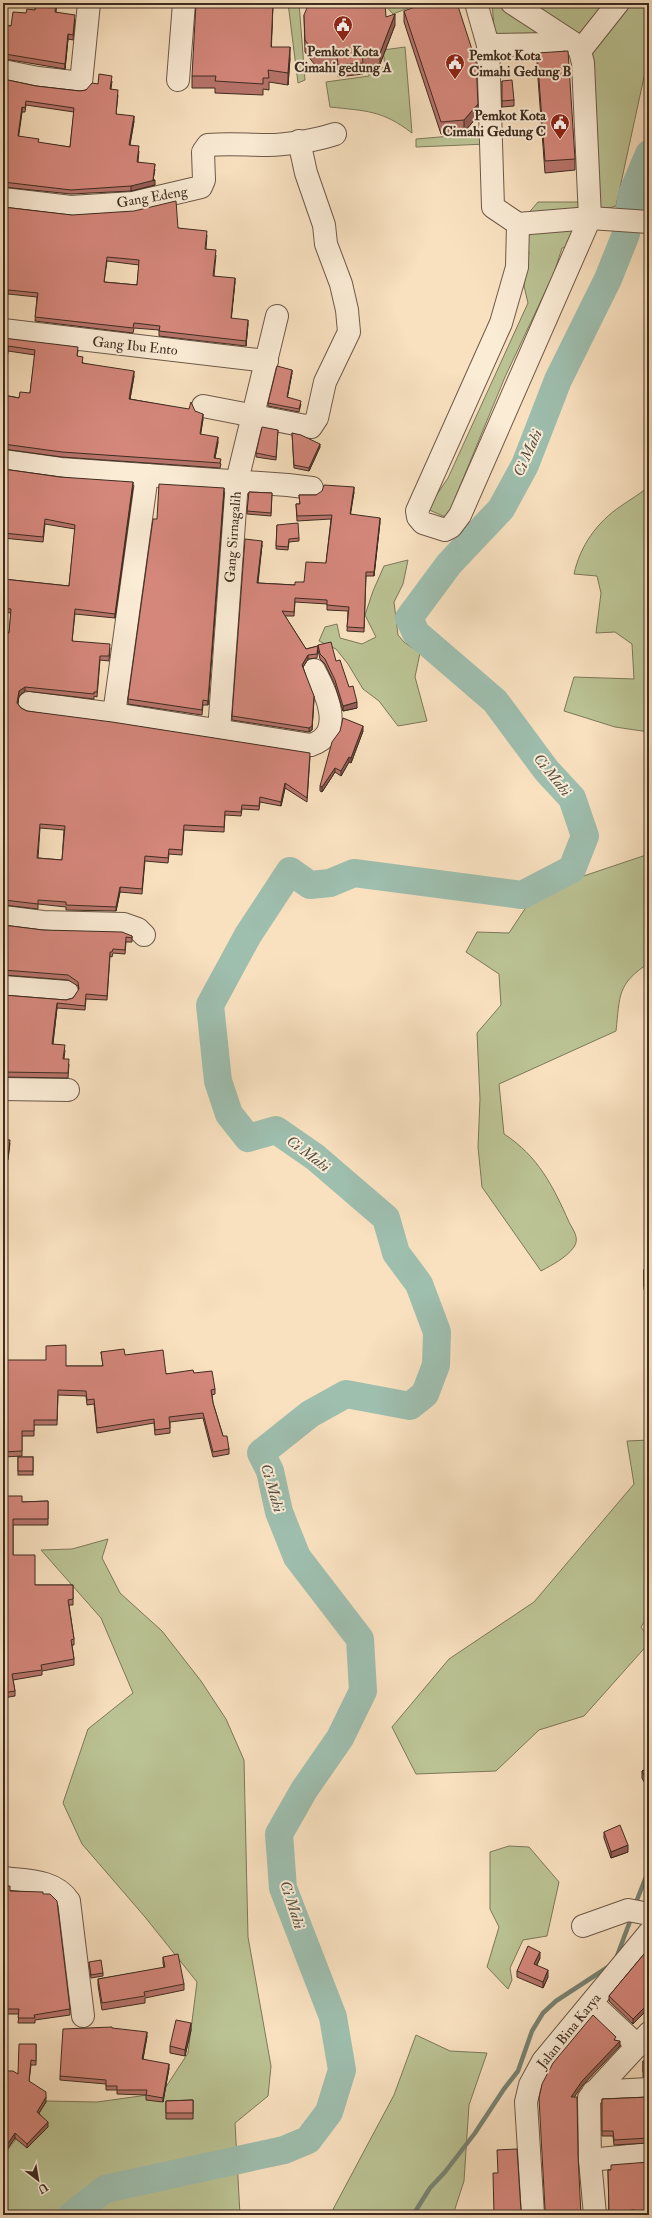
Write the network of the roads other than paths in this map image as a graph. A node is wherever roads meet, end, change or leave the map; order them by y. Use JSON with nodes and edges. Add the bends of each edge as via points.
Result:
{"nodes":[{"id":1,"x":89,"y":3,"type":"edge"},
{"id":2,"x":184,"y":3,"type":"edge"},
{"id":3,"x":512,"y":3,"type":"edge"},
{"id":4,"x":618,"y":3,"type":"edge"},
{"id":5,"x":481,"y":5,"type":"edge"},
{"id":6,"x":562,"y":36,"type":"junction"},
{"id":7,"x":488,"y":45,"type":"junction"},
{"id":8,"x":580,"y":50,"type":"junction"},
{"id":9,"x":3,"y":71,"type":"edge"},
{"id":10,"x":178,"y":80,"type":"dead end"},
{"id":11,"x":335,"y":134,"type":"dead end"},
{"id":12,"x":299,"y":141,"type":"junction"},
{"id":13,"x":3,"y":199,"type":"edge"},
{"id":14,"x":590,"y":218,"type":"junction"},
{"id":15,"x":636,"y":221,"type":"edge"},
{"id":16,"x":518,"y":224,"type":"junction"},
{"id":17,"x":277,"y":316,"type":"dead end"},
{"id":18,"x":3,"y":330,"type":"edge"},
{"id":19,"x":267,"y":361,"type":"junction"},
{"id":20,"x":202,"y":406,"type":"dead end"},
{"id":21,"x":252,"y":416,"type":"junction"},
{"id":22,"x":3,"y":461,"type":"edge"},
{"id":23,"x":147,"y":475,"type":"junction"},
{"id":24,"x":237,"y":481,"type":"junction"},
{"id":25,"x":312,"y":488,"type":"dead end"},
{"id":26,"x":314,"y":670,"type":"dead end"},
{"id":27,"x":29,"y":703,"type":"dead end"},
{"id":28,"x":114,"y":714,"type":"junction"},
{"id":29,"x":219,"y":731,"type":"junction"},
{"id":30,"x":3,"y":917,"type":"edge"},
{"id":31,"x":144,"y":935,"type":"dead end"},
{"id":32,"x":3,"y":987,"type":"edge"},
{"id":33,"x":67,"y":992,"type":"dead end"},
{"id":34,"x":3,"y":1089,"type":"edge"},
{"id":35,"x":68,"y":1090,"type":"dead end"},
{"id":36,"x":3,"y":1878,"type":"edge"},
{"id":37,"x":649,"y":1914,"type":"edge"},
{"id":38,"x":583,"y":1926,"type":"dead end"},
{"id":39,"x":649,"y":1933,"type":"edge"},
{"id":40,"x":592,"y":2003,"type":"junction"},
{"id":41,"x":83,"y":2016,"type":"dead end"},
{"id":42,"x":644,"y":2040,"type":"edge"},
{"id":43,"x":649,"y":2089,"type":"edge"},
{"id":44,"x":593,"y":2092,"type":"junction"},
{"id":45,"x":649,"y":2154,"type":"edge"},
{"id":46,"x":590,"y":2160,"type":"junction"},
{"id":47,"x":533,"y":2215,"type":"edge"},
{"id":48,"x":595,"y":2215,"type":"edge"}],
"edges":[{"from":1,"to":9,"type":"street","via":[[81,84]]},
{"from":2,"to":10,"type":"street"},
{"from":3,"to":6,"type":"street"},
{"from":4,"to":8,"type":"street"},
{"from":5,"to":7,"type":"street"},
{"from":6,"to":7,"type":"street","via":[[557,42],[550,44]]},
{"from":6,"to":8,"type":"street"},
{"from":7,"to":16,"type":"street","via":[[494,207]]},
{"from":8,"to":14,"type":"street","via":[[583,63]]},
{"from":11,"to":12,"type":"street","name":"Gang Edeng"},
{"from":12,"to":13,"type":"street","name":"Gang Edeng","via":[[269,145],[208,145],[203,152],[204,180],[201,187],[133,204],[71,207]]},
{"from":12,"to":21,"type":"street","via":[[306,173],[324,224],[326,244],[341,284],[349,332],[325,382],[317,418],[311,427]]},
{"from":14,"to":15,"type":"street"},
{"from":14,"to":16,"type":"street"},
{"from":14,"to":16,"type":"street","via":[[460,515],[451,527],[445,530],[437,528],[423,523],[417,511],[502,323],[517,268]]},
{"from":17,"to":19,"type":"street"},
{"from":18,"to":19,"type":"street","name":"Gang Ibu Ento"},
{"from":19,"to":21,"type":"street"},
{"from":20,"to":21,"type":"street"},
{"from":21,"to":24,"type":"street"},
{"from":22,"to":23,"type":"street","name":"Gang Sirnagalih","via":[[61,469]]},
{"from":23,"to":24,"type":"street","name":"Gang Sirnagalih"},
{"from":23,"to":28,"type":"street"},
{"from":24,"to":25,"type":"street"},
{"from":24,"to":29,"type":"street","name":"Gang Sirnagalih"},
{"from":26,"to":29,"type":"street","via":[[329,706],[331,719],[324,739],[311,745]]},
{"from":27,"to":28,"type":"street"},
{"from":28,"to":29,"type":"street"},
{"from":30,"to":31,"type":"street","via":[[43,922],[124,924],[138,929]]},
{"from":32,"to":33,"type":"street"},
{"from":34,"to":35,"type":"street"},
{"from":36,"to":41,"type":"street","via":[[34,1881],[50,1886],[62,1892],[69,1901]]},
{"from":37,"to":38,"type":"street","via":[[628,1910]]},
{"from":39,"to":40,"type":"street","name":"Jalan Bina Karya"},
{"from":40,"to":42,"type":"street"},
{"from":40,"to":47,"type":"street","name":"Jalan Bina Karya","via":[[543,2061],[530,2085],[526,2102]]},
{"from":42,"to":44,"type":"street"},
{"from":43,"to":44,"type":"street"},
{"from":44,"to":46,"type":"street","via":[[588,2103]]},
{"from":45,"to":46,"type":"street"},
{"from":46,"to":48,"type":"street"}]}
